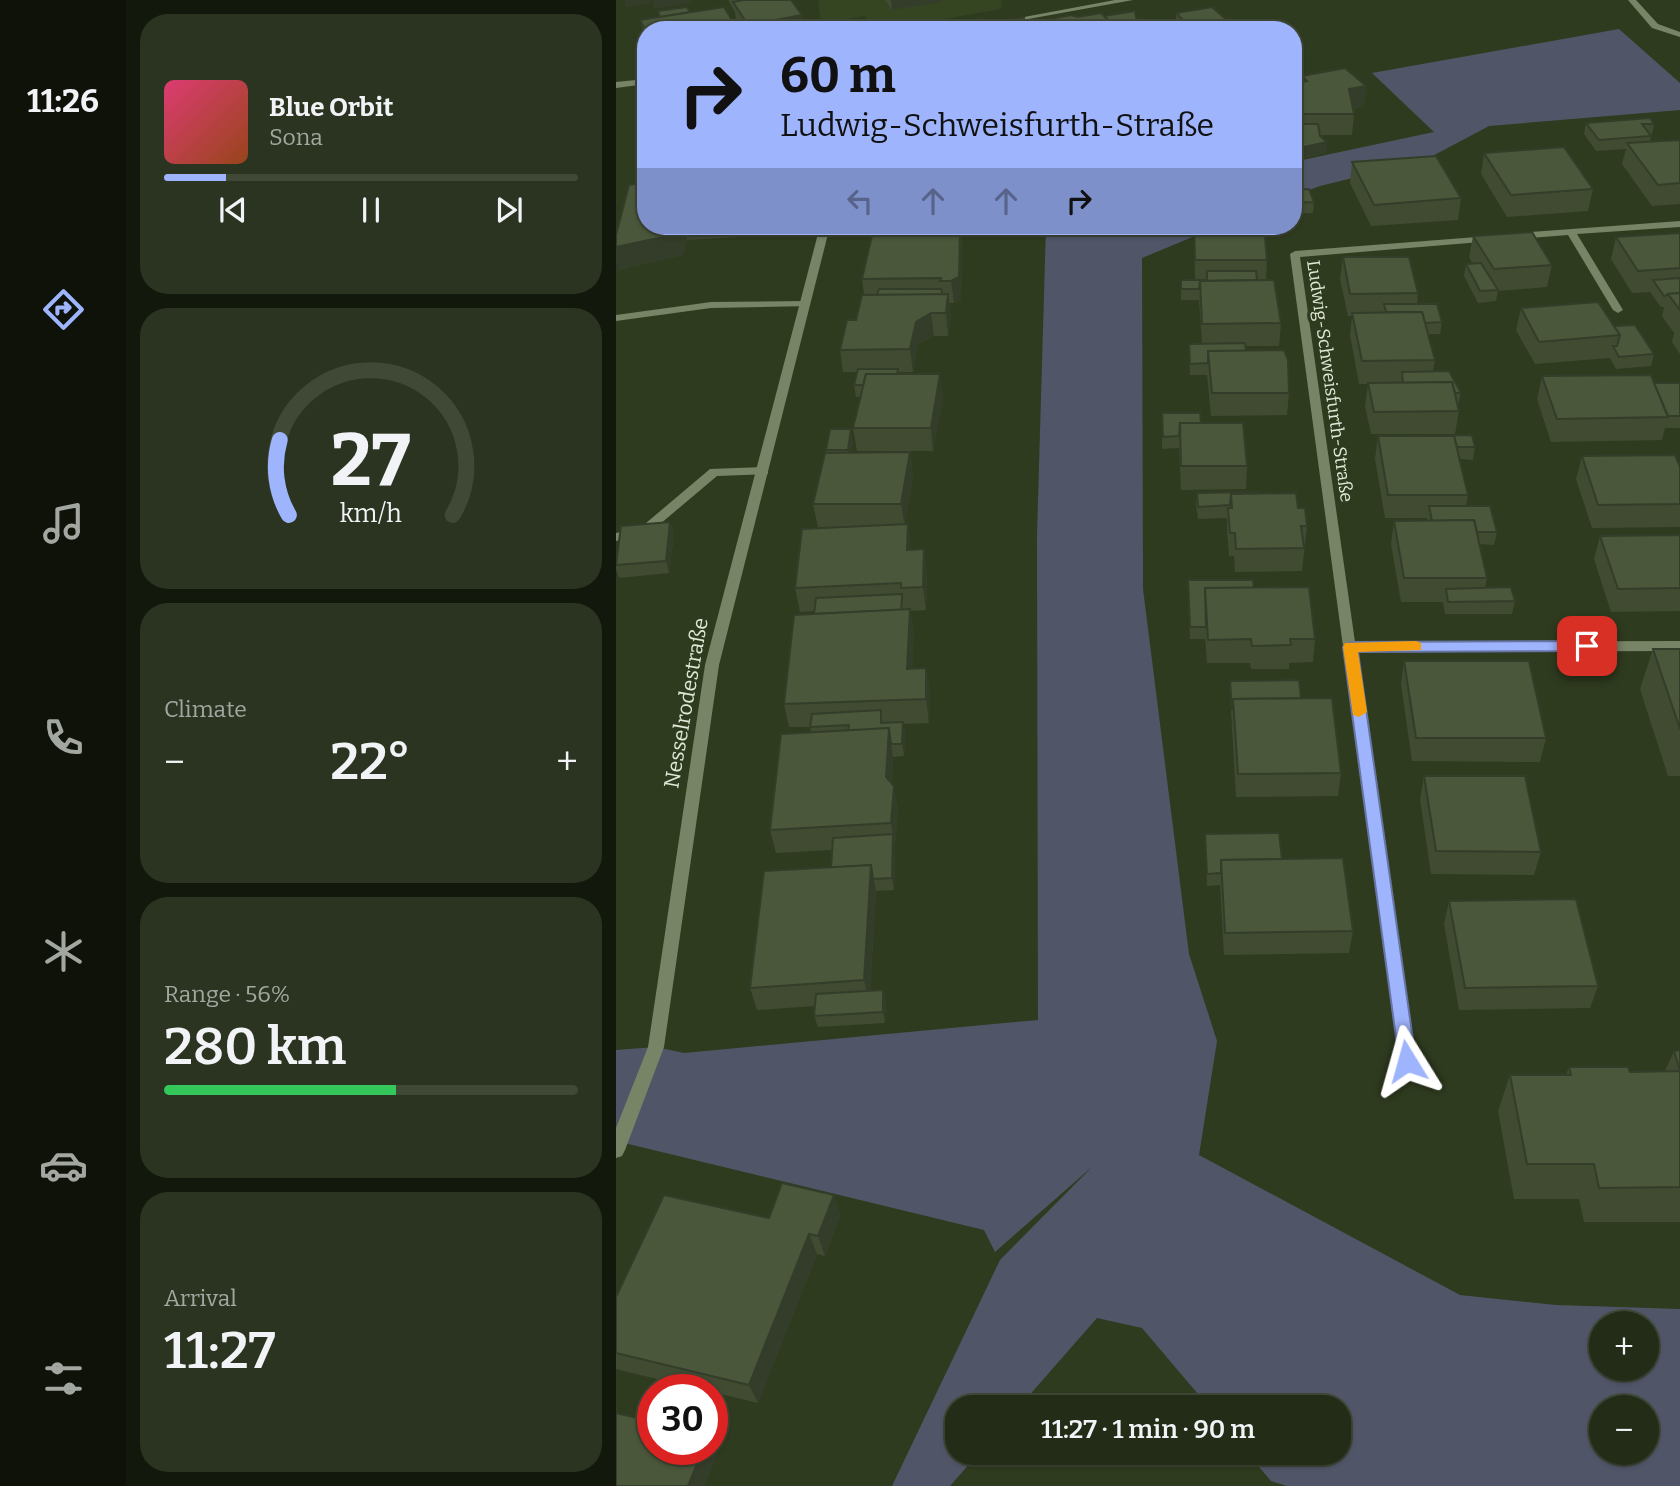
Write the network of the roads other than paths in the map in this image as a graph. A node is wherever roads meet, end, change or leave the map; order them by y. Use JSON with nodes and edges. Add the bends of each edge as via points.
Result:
{"nodes":[{"id":1,"x":1129,"y":0,"type":"edge"},
{"id":2,"x":1632,"y":0,"type":"edge"},
{"id":3,"x":1007,"y":21,"type":"edge"},
{"id":4,"x":1677,"y":34,"type":"edge"},
{"id":5,"x":1680,"y":40,"type":"edge"},
{"id":6,"x":637,"y":82,"type":"edge"},
{"id":7,"x":616,"y":85,"type":"edge"},
{"id":8,"x":1680,"y":224,"type":"edge"},
{"id":9,"x":1571,"y":232,"type":"junction"},
{"id":10,"x":823,"y":235,"type":"edge"},
{"id":11,"x":806,"y":304,"type":"junction"},
{"id":12,"x":1618,"y":310,"type":"dead end"},
{"id":13,"x":616,"y":318,"type":"edge"},
{"id":14,"x":764,"y":471,"type":"junction"},
{"id":15,"x":616,"y":537,"type":"edge"},
{"id":16,"x":1680,"y":646,"type":"edge"},
{"id":17,"x":1350,"y":647,"type":"junction"},
{"id":18,"x":1407,"y":1061,"type":"dead end"},
{"id":19,"x":616,"y":1150,"type":"edge"}],
"edges":[{"from":1,"to":3,"type":"street"},
{"from":2,"to":4,"type":"street","via":[[1655,26]]},
{"from":4,"to":5,"type":"street"},
{"from":6,"to":7,"type":"street"},
{"from":8,"to":9,"type":"street","name":"Ludwig-Schweisfurth-Straße"},
{"from":9,"to":12,"type":"street"},
{"from":9,"to":17,"type":"street","name":"Ludwig-Schweisfurth-Straße","via":[[1295,254]]},
{"from":10,"to":11,"type":"street","name":"Nesselrodestraße"},
{"from":11,"to":13,"type":"street","via":[[710,305]]},
{"from":11,"to":14,"type":"street","name":"Nesselrodestraße"},
{"from":14,"to":15,"type":"street","via":[[715,471],[643,532]]},
{"from":14,"to":19,"type":"street","name":"Nesselrodestraße","via":[[712,665],[656,1047]]},
{"from":16,"to":17,"type":"street"},
{"from":17,"to":18,"type":"street","name":"Ludwig-Schweisfurth-Straße"}]}
